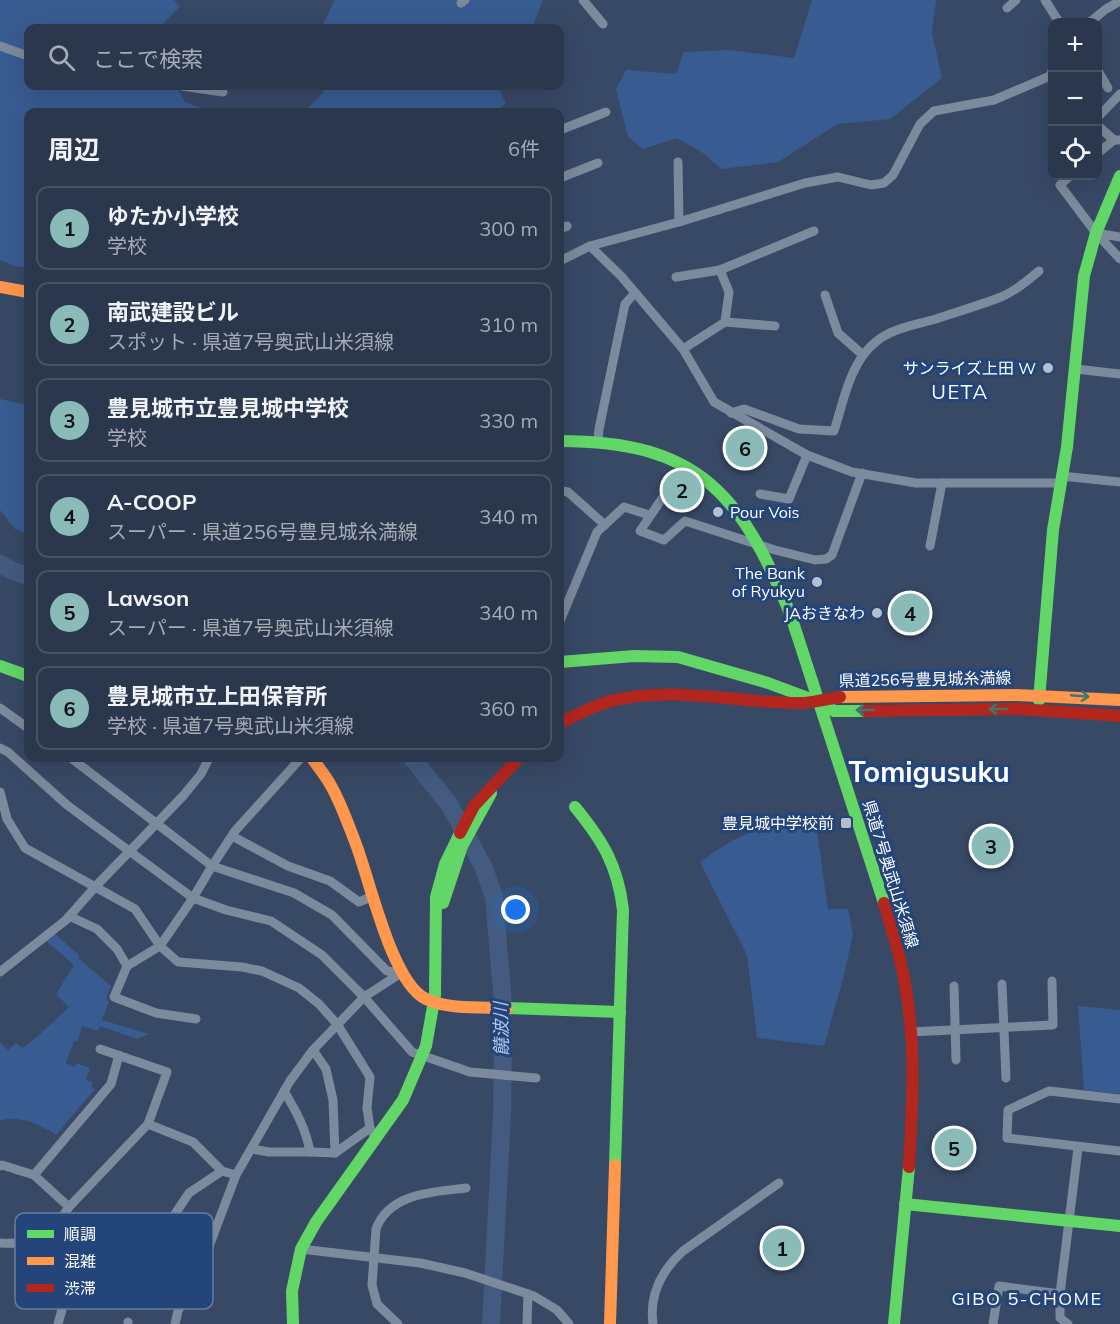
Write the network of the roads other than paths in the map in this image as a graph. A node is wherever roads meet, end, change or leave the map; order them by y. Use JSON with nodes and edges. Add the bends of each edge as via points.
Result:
{"nodes":[{"id":1,"x":583,"y":0,"type":"edge"},
{"id":2,"x":1016,"y":0,"type":"edge"},
{"id":3,"x":1045,"y":0,"type":"edge"},
{"id":4,"x":1120,"y":1,"type":"edge"},
{"id":5,"x":1007,"y":8,"type":"dead end"},
{"id":6,"x":1056,"y":18,"type":"edge"},
{"id":7,"x":1095,"y":18,"type":"edge"},
{"id":8,"x":603,"y":24,"type":"dead end"},
{"id":9,"x":0,"y":46,"type":"edge"},
{"id":10,"x":24,"y":55,"type":"edge"},
{"id":11,"x":1052,"y":72,"type":"edge"},
{"id":12,"x":1102,"y":78,"type":"edge"},
{"id":13,"x":1108,"y":88,"type":"dead end"},
{"id":14,"x":209,"y":90,"type":"edge"},
{"id":15,"x":223,"y":92,"type":"dead end"},
{"id":16,"x":1120,"y":94,"type":"edge"},
{"id":17,"x":606,"y":112,"type":"dead end"},
{"id":18,"x":1102,"y":113,"type":"edge"},
{"id":19,"x":564,"y":128,"type":"edge"},
{"id":20,"x":1102,"y":129,"type":"edge"},
{"id":21,"x":1117,"y":140,"type":"edge"},
{"id":22,"x":1102,"y":150,"type":"edge"},
{"id":23,"x":678,"y":162,"type":"dead end"},
{"id":24,"x":598,"y":163,"type":"dead end"},
{"id":25,"x":564,"y":176,"type":"edge"},
{"id":26,"x":1120,"y":176,"type":"edge"},
{"id":27,"x":1066,"y":180,"type":"edge"},
{"id":28,"x":679,"y":222,"type":"junction"},
{"id":29,"x":814,"y":231,"type":"dead end"},
{"id":30,"x":1096,"y":233,"type":"junction"},
{"id":31,"x":1120,"y":237,"type":"edge"},
{"id":32,"x":590,"y":246,"type":"junction"},
{"id":33,"x":564,"y":259,"type":"edge"},
{"id":34,"x":1120,"y":259,"type":"edge"},
{"id":35,"x":720,"y":270,"type":"junction"},
{"id":36,"x":1039,"y":271,"type":"dead end"},
{"id":37,"x":676,"y":277,"type":"dead end"},
{"id":38,"x":0,"y":287,"type":"edge"},
{"id":39,"x":24,"y":291,"type":"edge"},
{"id":40,"x":636,"y":293,"type":"junction"},
{"id":41,"x":825,"y":295,"type":"dead end"},
{"id":42,"x":725,"y":322,"type":"junction"},
{"id":43,"x":775,"y":326,"type":"dead end"},
{"id":44,"x":683,"y":349,"type":"junction"},
{"id":45,"x":863,"y":355,"type":"junction"},
{"id":46,"x":1076,"y":369,"type":"junction"},
{"id":47,"x":1120,"y":374,"type":"edge"},
{"id":48,"x":731,"y":413,"type":"junction"},
{"id":49,"x":564,"y":441,"type":"edge"},
{"id":50,"x":598,"y":441,"type":"junction"},
{"id":51,"x":807,"y":454,"type":"junction"},
{"id":52,"x":686,"y":466,"type":"junction"},
{"id":53,"x":862,"y":473,"type":"junction"},
{"id":54,"x":1060,"y":480,"type":"junction"},
{"id":55,"x":1120,"y":482,"type":"edge"},
{"id":56,"x":942,"y":483,"type":"junction"},
{"id":57,"x":564,"y":491,"type":"edge"},
{"id":58,"x":760,"y":494,"type":"dead end"},
{"id":59,"x":649,"y":515,"type":"junction"},
{"id":60,"x":605,"y":525,"type":"junction"},
{"id":61,"x":759,"y":545,"type":"junction"},
{"id":62,"x":930,"y":546,"type":"dead end"},
{"id":63,"x":564,"y":611,"type":"edge"},
{"id":64,"x":564,"y":662,"type":"edge"},
{"id":65,"x":0,"y":666,"type":"edge"},
{"id":66,"x":24,"y":675,"type":"edge"},
{"id":67,"x":751,"y":678,"type":"junction"},
{"id":68,"x":1039,"y":694,"type":"junction"},
{"id":69,"x":744,"y":700,"type":"junction"},
{"id":70,"x":1120,"y":700,"type":"edge"},
{"id":71,"x":819,"y":702,"type":"junction"},
{"id":72,"x":0,"y":708,"type":"edge"},
{"id":73,"x":1038,"y":709,"type":"junction"},
{"id":74,"x":1120,"y":716,"type":"edge"},
{"id":75,"x":564,"y":721,"type":"edge"},
{"id":76,"x":24,"y":725,"type":"edge"},
{"id":77,"x":0,"y":748,"type":"edge"},
{"id":78,"x":76,"y":762,"type":"edge"},
{"id":79,"x":207,"y":762,"type":"edge"},
{"id":80,"x":298,"y":762,"type":"edge"},
{"id":81,"x":315,"y":762,"type":"edge"},
{"id":82,"x":515,"y":762,"type":"edge"},
{"id":83,"x":0,"y":792,"type":"edge"},
{"id":84,"x":575,"y":807,"type":"dead end"},
{"id":85,"x":155,"y":823,"type":"junction"},
{"id":86,"x":232,"y":836,"type":"junction"},
{"id":87,"x":130,"y":851,"type":"junction"},
{"id":88,"x":212,"y":866,"type":"junction"},
{"id":89,"x":95,"y":886,"type":"junction"},
{"id":90,"x":373,"y":896,"type":"junction"},
{"id":91,"x":193,"y":898,"type":"junction"},
{"id":92,"x":69,"y":916,"type":"junction"},
{"id":93,"x":160,"y":946,"type":"junction"},
{"id":94,"x":127,"y":966,"type":"junction"},
{"id":95,"x":0,"y":972,"type":"edge"},
{"id":96,"x":401,"y":973,"type":"junction"},
{"id":97,"x":1052,"y":981,"type":"dead end"},
{"id":98,"x":1002,"y":984,"type":"dead end"},
{"id":99,"x":954,"y":986,"type":"dead end"},
{"id":100,"x":364,"y":997,"type":"junction"},
{"id":101,"x":434,"y":1002,"type":"junction"},
{"id":102,"x":620,"y":1012,"type":"junction"},
{"id":103,"x":196,"y":1019,"type":"dead end"},
{"id":104,"x":337,"y":1024,"type":"junction"},
{"id":105,"x":1004,"y":1027,"type":"junction"},
{"id":106,"x":955,"y":1029,"type":"junction"},
{"id":107,"x":910,"y":1032,"type":"junction"},
{"id":108,"x":100,"y":1049,"type":"dead end"},
{"id":109,"x":314,"y":1050,"type":"junction"},
{"id":110,"x":119,"y":1056,"type":"junction"},
{"id":111,"x":422,"y":1057,"type":"junction"},
{"id":112,"x":956,"y":1060,"type":"dead end"},
{"id":113,"x":534,"y":1078,"type":"dead end"},
{"id":114,"x":1006,"y":1078,"type":"dead end"},
{"id":115,"x":284,"y":1091,"type":"junction"},
{"id":116,"x":1120,"y":1099,"type":"edge"},
{"id":117,"x":148,"y":1124,"type":"junction"},
{"id":118,"x":373,"y":1133,"type":"junction"},
{"id":119,"x":1078,"y":1148,"type":"junction"},
{"id":120,"x":252,"y":1149,"type":"junction"},
{"id":121,"x":310,"y":1152,"type":"junction"},
{"id":122,"x":1120,"y":1152,"type":"edge"},
{"id":123,"x":335,"y":1153,"type":"junction"},
{"id":124,"x":0,"y":1166,"type":"edge"},
{"id":125,"x":222,"y":1171,"type":"junction"},
{"id":126,"x":236,"y":1174,"type":"junction"},
{"id":127,"x":34,"y":1175,"type":"junction"},
{"id":128,"x":779,"y":1183,"type":"dead end"},
{"id":129,"x":466,"y":1188,"type":"dead end"},
{"id":130,"x":905,"y":1204,"type":"junction"},
{"id":131,"x":69,"y":1207,"type":"junction"},
{"id":132,"x":65,"y":1213,"type":"edge"},
{"id":133,"x":176,"y":1213,"type":"edge"},
{"id":134,"x":1070,"y":1221,"type":"junction"},
{"id":135,"x":1120,"y":1226,"type":"edge"},
{"id":136,"x":213,"y":1235,"type":"edge"},
{"id":137,"x":0,"y":1243,"type":"edge"},
{"id":138,"x":15,"y":1244,"type":"edge"},
{"id":139,"x":301,"y":1249,"type":"junction"},
{"id":140,"x":373,"y":1257,"type":"junction"},
{"id":141,"x":528,"y":1294,"type":"junction"},
{"id":142,"x":1060,"y":1294,"type":"junction"},
{"id":143,"x":62,"y":1309,"type":"edge"},
{"id":144,"x":179,"y":1309,"type":"edge"},
{"id":145,"x":58,"y":1324,"type":"edge"},
{"id":146,"x":175,"y":1324,"type":"edge"},
{"id":147,"x":293,"y":1324,"type":"edge"},
{"id":148,"x":398,"y":1324,"type":"edge"},
{"id":149,"x":527,"y":1324,"type":"edge"},
{"id":150,"x":569,"y":1324,"type":"edge"},
{"id":151,"x":610,"y":1324,"type":"edge"},
{"id":152,"x":653,"y":1324,"type":"edge"},
{"id":153,"x":894,"y":1324,"type":"edge"},
{"id":154,"x":993,"y":1324,"type":"edge"},
{"id":155,"x":1068,"y":1324,"type":"edge"}],
"edges":[{"from":1,"to":8,"type":"street"},
{"from":2,"to":5,"type":"street"},
{"from":3,"to":6,"type":"street"},
{"from":4,"to":7,"type":"street"},
{"from":9,"to":10,"type":"street"},
{"from":11,"to":28,"type":"street","via":[[994,100],[934,111],[920,124],[893,175],[884,183],[871,185],[838,177],[805,183]]},
{"from":12,"to":13,"type":"street"},
{"from":14,"to":15,"type":"street"},
{"from":16,"to":18,"type":"street"},
{"from":17,"to":19,"type":"street"},
{"from":20,"to":21,"type":"street"},
{"from":21,"to":22,"type":"street"},
{"from":23,"to":28,"type":"street"},
{"from":24,"to":25,"type":"street"},
{"from":26,"to":30,"type":"main road"},
{"from":27,"to":30,"type":"street","via":[[1060,185]]},
{"from":28,"to":32,"type":"street"},
{"from":29,"to":35,"type":"street"},
{"from":30,"to":31,"type":"street"},
{"from":30,"to":34,"type":"street"},
{"from":30,"to":46,"type":"main road","via":[[1084,276]]},
{"from":32,"to":33,"type":"street"},
{"from":32,"to":40,"type":"street"},
{"from":35,"to":37,"type":"street"},
{"from":35,"to":42,"type":"street","via":[[729,292]]},
{"from":36,"to":45,"type":"street","via":[[1003,296],[905,326],[879,338]]},
{"from":38,"to":39,"type":"main road"},
{"from":40,"to":44,"type":"street"},
{"from":40,"to":50,"type":"street","via":[[625,304]]},
{"from":41,"to":45,"type":"street","via":[[837,333]]},
{"from":42,"to":43,"type":"street"},
{"from":42,"to":44,"type":"street"},
{"from":44,"to":48,"type":"street","via":[[714,402]]},
{"from":45,"to":48,"type":"street","via":[[834,431],[799,429],[744,409]]},
{"from":46,"to":47,"type":"street"},
{"from":46,"to":54,"type":"main road"},
{"from":48,"to":51,"type":"street"},
{"from":49,"to":50,"type":"main road","name":"県道7号奥武山米須線"},
{"from":50,"to":52,"type":"main road","name":"県道7号奥武山米須線","via":[[651,451]]},
{"from":51,"to":53,"type":"street"},
{"from":51,"to":58,"type":"street","via":[[789,499]]},
{"from":52,"to":59,"type":"street"},
{"from":52,"to":61,"type":"main road","name":"県道7号奥武山米須線","via":[[726,498]]},
{"from":53,"to":56,"type":"street","via":[[916,483]]},
{"from":53,"to":61,"type":"street","via":[[832,555],[815,560]]},
{"from":54,"to":55,"type":"street"},
{"from":54,"to":56,"type":"street"},
{"from":54,"to":68,"type":"main road"},
{"from":56,"to":62,"type":"street"},
{"from":57,"to":60,"type":"street"},
{"from":59,"to":60,"type":"street","via":[[624,507]]},
{"from":59,"to":61,"type":"street","via":[[640,531],[664,540],[685,521]]},
{"from":60,"to":63,"type":"street","via":[[597,532]]},
{"from":61,"to":71,"type":"main road","name":"県道7号奥武山米須線","via":[[787,607]]},
{"from":64,"to":67,"type":"main road","via":[[678,657]]},
{"from":65,"to":66,"type":"main road"},
{"from":67,"to":69,"type":"main road","via":[[757,684],[757,693]]},
{"from":67,"to":71,"type":"main road"},
{"from":68,"to":70,"type":"main road","name":"県道256号豊見城糸満線","one_way":true},
{"from":68,"to":71,"type":"main road","name":"県道256号豊見城糸満線","via":[[843,697]]},
{"from":68,"to":73,"type":"main road"},
{"from":69,"to":71,"type":"main road"},
{"from":69,"to":75,"type":"main road","via":[[647,695],[600,704]]},
{"from":73,"to":71,"type":"main road","name":"県道256号豊見城糸満線","one_way":true,"via":[[834,711]]},
{"from":71,"to":107,"type":"main road","name":"県道7号奥武山米須線","via":[[894,937],[906,989]]},
{"from":72,"to":76,"type":"street"},
{"from":73,"to":74,"type":"main road","name":"県道256号豊見城糸満線"},
{"from":77,"to":87,"type":"street","via":[[67,805]]},
{"from":78,"to":85,"type":"street"},
{"from":79,"to":85,"type":"street","via":[[201,774]]},
{"from":80,"to":86,"type":"street"},
{"from":81,"to":90,"type":"main road","via":[[331,785]]},
{"from":82,"to":101,"type":"main road","via":[[477,811],[442,890],[436,929]]},
{"from":83,"to":89,"type":"street","via":[[7,819],[25,848]]},
{"from":84,"to":102,"type":"main road","via":[[605,847],[619,878],[623,927]]},
{"from":85,"to":87,"type":"street"},
{"from":85,"to":88,"type":"street"},
{"from":86,"to":88,"type":"street"},
{"from":86,"to":90,"type":"street","via":[[288,866],[330,881],[359,902]]},
{"from":87,"to":89,"type":"street"},
{"from":87,"to":91,"type":"street"},
{"from":88,"to":91,"type":"street"},
{"from":88,"to":96,"type":"street","via":[[304,899],[332,915],[387,971]]},
{"from":89,"to":92,"type":"street"},
{"from":89,"to":93,"type":"street","via":[[135,909]]},
{"from":90,"to":96,"type":"main road"},
{"from":91,"to":93,"type":"street"},
{"from":91,"to":100,"type":"street","via":[[271,921],[322,955]]},
{"from":92,"to":94,"type":"street","via":[[97,928]]},
{"from":92,"to":95,"type":"street"},
{"from":93,"to":94,"type":"street"},
{"from":93,"to":104,"type":"street","via":[[178,962],[262,971],[299,988]]},
{"from":94,"to":103,"type":"street","via":[[114,997],[156,1013]]},
{"from":96,"to":100,"type":"street"},
{"from":96,"to":101,"type":"main road","via":[[416,992]]},
{"from":97,"to":105,"type":"street","via":[[1053,1025]]},
{"from":98,"to":105,"type":"street"},
{"from":99,"to":106,"type":"street"},
{"from":100,"to":104,"type":"street"},
{"from":100,"to":111,"type":"street","via":[[412,1052]]},
{"from":101,"to":102,"type":"main road","via":[[475,1008]]},
{"from":101,"to":111,"type":"main road"},
{"from":102,"to":151,"type":"main road"},
{"from":104,"to":109,"type":"street"},
{"from":104,"to":118,"type":"street","via":[[370,1077],[367,1108]]},
{"from":105,"to":106,"type":"street"},
{"from":105,"to":114,"type":"street"},
{"from":106,"to":107,"type":"street"},
{"from":106,"to":112,"type":"street"},
{"from":107,"to":130,"type":"main road","name":"県道7号奥武山米須線","via":[[912,1098]]},
{"from":108,"to":110,"type":"street"},
{"from":109,"to":115,"type":"street"},
{"from":109,"to":123,"type":"street","via":[[326,1069],[333,1100]]},
{"from":110,"to":117,"type":"street","via":[[167,1072]]},
{"from":110,"to":127,"type":"street","via":[[111,1084]]},
{"from":111,"to":113,"type":"street","via":[[473,1072]]},
{"from":111,"to":118,"type":"main road","via":[[403,1100]]},
{"from":115,"to":120,"type":"street"},
{"from":115,"to":121,"type":"street","via":[[300,1118]]},
{"from":116,"to":119,"type":"street","via":[[1049,1091],[1008,1110],[1007,1138]]},
{"from":117,"to":125,"type":"street","via":[[193,1142]]},
{"from":117,"to":131,"type":"street"},
{"from":118,"to":123,"type":"street"},
{"from":118,"to":139,"type":"main road"},
{"from":119,"to":122,"type":"street"},
{"from":119,"to":134,"type":"street"},
{"from":120,"to":121,"type":"street"},
{"from":120,"to":126,"type":"street"},
{"from":121,"to":123,"type":"street"},
{"from":124,"to":127,"type":"street"},
{"from":125,"to":126,"type":"street"},
{"from":125,"to":133,"type":"street","via":[[189,1193]]},
{"from":126,"to":136,"type":"street"},
{"from":127,"to":131,"type":"street"},
{"from":128,"to":152,"type":"street","via":[[671,1263],[656,1287],[651,1309]]},
{"from":129,"to":140,"type":"street","via":[[430,1192],[388,1209],[376,1229]]},
{"from":130,"to":134,"type":"main road"},
{"from":130,"to":153,"type":"main road","name":"県道7号奥武山米須線"},
{"from":131,"to":132,"type":"street"},
{"from":134,"to":135,"type":"main road"},
{"from":134,"to":142,"type":"street"},
{"from":137,"to":138,"type":"street"},
{"from":139,"to":140,"type":"street"},
{"from":139,"to":147,"type":"main road","via":[[292,1291]]},
{"from":140,"to":141,"type":"street","via":[[465,1273]]},
{"from":140,"to":148,"type":"street","via":[[372,1285],[377,1304]]},
{"from":141,"to":149,"type":"street"},
{"from":141,"to":150,"type":"street","via":[[557,1310]]},
{"from":142,"to":154,"type":"street","via":[[999,1286]]},
{"from":142,"to":155,"type":"street","via":[[1060,1317]]},
{"from":143,"to":145,"type":"street"},
{"from":144,"to":146,"type":"street"}]}
